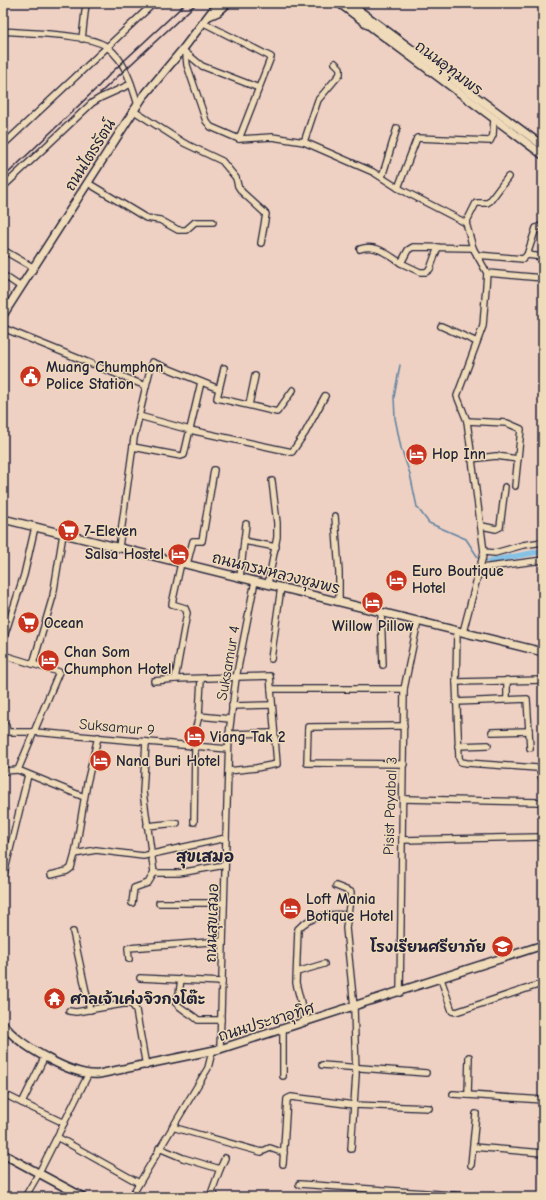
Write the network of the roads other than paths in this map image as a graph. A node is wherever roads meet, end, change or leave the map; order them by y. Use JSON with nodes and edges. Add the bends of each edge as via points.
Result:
{"nodes":[{"id":1,"x":86,"y":3,"type":"edge"},
{"id":2,"x":154,"y":3,"type":"edge"},
{"id":3,"x":218,"y":3,"type":"edge"},
{"id":4,"x":228,"y":3,"type":"edge"},
{"id":5,"x":339,"y":3,"type":"edge"},
{"id":6,"x":349,"y":3,"type":"edge"},
{"id":7,"x":206,"y":20,"type":"junction"},
{"id":8,"x":3,"y":31,"type":"edge"},
{"id":9,"x":82,"y":39,"type":"junction"},
{"id":10,"x":107,"y":47,"type":"junction"},
{"id":11,"x":183,"y":52,"type":"junction"},
{"id":12,"x":336,"y":63,"type":"dead end"},
{"id":13,"x":131,"y":84,"type":"junction"},
{"id":14,"x":259,"y":88,"type":"junction"},
{"id":15,"x":136,"y":108,"type":"junction"},
{"id":16,"x":494,"y":118,"type":"junction"},
{"id":17,"x":397,"y":128,"type":"dead end"},
{"id":18,"x":239,"y":139,"type":"junction"},
{"id":19,"x":304,"y":142,"type":"junction"},
{"id":20,"x":3,"y":144,"type":"edge"},
{"id":21,"x":543,"y":146,"type":"edge"},
{"id":22,"x":543,"y":155,"type":"edge"},
{"id":23,"x":382,"y":177,"type":"junction"},
{"id":24,"x":508,"y":177,"type":"dead end"},
{"id":25,"x":88,"y":183,"type":"junction"},
{"id":26,"x":3,"y":187,"type":"edge"},
{"id":27,"x":398,"y":188,"type":"junction"},
{"id":28,"x":213,"y":222,"type":"dead end"},
{"id":29,"x":466,"y":223,"type":"junction"},
{"id":30,"x":543,"y":225,"type":"edge"},
{"id":31,"x":261,"y":243,"type":"dead end"},
{"id":32,"x":438,"y":247,"type":"junction"},
{"id":33,"x":473,"y":248,"type":"junction"},
{"id":34,"x":360,"y":249,"type":"dead end"},
{"id":35,"x":3,"y":250,"type":"edge"},
{"id":36,"x":477,"y":254,"type":"junction"},
{"id":37,"x":527,"y":255,"type":"junction"},
{"id":38,"x":543,"y":257,"type":"edge"},
{"id":39,"x":401,"y":263,"type":"junction"},
{"id":40,"x":34,"y":268,"type":"junction"},
{"id":41,"x":487,"y":273,"type":"junction"},
{"id":42,"x":3,"y":275,"type":"edge"},
{"id":43,"x":543,"y":278,"type":"edge"},
{"id":44,"x":21,"y":287,"type":"junction"},
{"id":45,"x":4,"y":312,"type":"edge"},
{"id":46,"x":441,"y":326,"type":"dead end"},
{"id":47,"x":3,"y":328,"type":"edge"},
{"id":48,"x":477,"y":342,"type":"junction"},
{"id":49,"x":92,"y":364,"type":"dead end"},
{"id":50,"x":99,"y":367,"type":"dead end"},
{"id":51,"x":224,"y":368,"type":"dead end"},
{"id":52,"x":255,"y":376,"type":"dead end"},
{"id":53,"x":201,"y":382,"type":"junction"},
{"id":54,"x":146,"y":386,"type":"junction"},
{"id":55,"x":219,"y":389,"type":"junction"},
{"id":56,"x":293,"y":390,"type":"dead end"},
{"id":57,"x":325,"y":396,"type":"dead end"},
{"id":58,"x":249,"y":405,"type":"junction"},
{"id":59,"x":139,"y":416,"type":"junction"},
{"id":60,"x":468,"y":421,"type":"junction"},
{"id":61,"x":190,"y":430,"type":"junction"},
{"id":62,"x":133,"y":447,"type":"junction"},
{"id":63,"x":471,"y":459,"type":"junction"},
{"id":64,"x":518,"y":459,"type":"junction"},
{"id":65,"x":214,"y":470,"type":"dead end"},
{"id":66,"x":272,"y":481,"type":"dead end"},
{"id":67,"x":515,"y":486,"type":"dead end"},
{"id":68,"x":505,"y":487,"type":"dead end"},
{"id":69,"x":335,"y":516,"type":"dead end"},
{"id":70,"x":3,"y":519,"type":"edge"},
{"id":71,"x":246,"y":524,"type":"dead end"},
{"id":72,"x":482,"y":526,"type":"junction"},
{"id":73,"x":35,"y":527,"type":"junction"},
{"id":74,"x":63,"y":534,"type":"junction"},
{"id":75,"x":244,"y":541,"type":"junction"},
{"id":76,"x":543,"y":542,"type":"edge"},
{"id":77,"x":276,"y":547,"type":"junction"},
{"id":78,"x":118,"y":548,"type":"junction"},
{"id":79,"x":484,"y":554,"type":"junction"},
{"id":80,"x":543,"y":560,"type":"edge"},
{"id":81,"x":184,"y":564,"type":"junction"},
{"id":82,"x":481,"y":566,"type":"junction"},
{"id":83,"x":240,"y":577,"type":"junction"},
{"id":84,"x":255,"y":581,"type":"junction"},
{"id":85,"x":268,"y":584,"type":"junction"},
{"id":86,"x":281,"y":587,"type":"junction"},
{"id":87,"x":339,"y":602,"type":"junction"},
{"id":88,"x":381,"y":612,"type":"junction"},
{"id":89,"x":418,"y":621,"type":"junction"},
{"id":90,"x":460,"y":632,"type":"junction"},
{"id":91,"x":3,"y":640,"type":"edge"},
{"id":92,"x":543,"y":652,"type":"edge"},
{"id":93,"x":3,"y":655,"type":"edge"},
{"id":94,"x":271,"y":659,"type":"dead end"},
{"id":95,"x":33,"y":664,"type":"junction"},
{"id":96,"x":383,"y":665,"type":"dead end"},
{"id":97,"x":176,"y":678,"type":"junction"},
{"id":98,"x":236,"y":678,"type":"junction"},
{"id":99,"x":201,"y":679,"type":"junction"},
{"id":100,"x":506,"y":680,"type":"junction"},
{"id":101,"x":543,"y":680,"type":"edge"},
{"id":102,"x":154,"y":681,"type":"dead end"},
{"id":103,"x":456,"y":682,"type":"junction"},
{"id":104,"x":271,"y":689,"type":"junction"},
{"id":105,"x":404,"y":689,"type":"junction"},
{"id":106,"x":507,"y":699,"type":"junction"},
{"id":107,"x":456,"y":702,"type":"junction"},
{"id":108,"x":272,"y":705,"type":"junction"},
{"id":109,"x":232,"y":706,"type":"junction"},
{"id":110,"x":199,"y":716,"type":"junction"},
{"id":111,"x":230,"y":719,"type":"junction"},
{"id":112,"x":3,"y":724,"type":"edge"},
{"id":113,"x":404,"y":726,"type":"junction"},
{"id":114,"x":529,"y":731,"type":"junction"},
{"id":115,"x":5,"y":732,"type":"edge"},
{"id":116,"x":34,"y":732,"type":"junction"},
{"id":117,"x":492,"y":732,"type":"dead end"},
{"id":118,"x":274,"y":733,"type":"junction"},
{"id":119,"x":228,"y":734,"type":"junction"},
{"id":120,"x":98,"y":737,"type":"junction"},
{"id":121,"x":146,"y":742,"type":"junction"},
{"id":122,"x":488,"y":745,"type":"dead end"},
{"id":123,"x":193,"y":746,"type":"junction"},
{"id":124,"x":458,"y":746,"type":"junction"},
{"id":125,"x":530,"y":748,"type":"dead end"},
{"id":126,"x":228,"y":749,"type":"junction"},
{"id":127,"x":404,"y":764,"type":"junction"},
{"id":128,"x":18,"y":770,"type":"junction"},
{"id":129,"x":3,"y":771,"type":"edge"},
{"id":130,"x":228,"y":771,"type":"junction"},
{"id":131,"x":28,"y":775,"type":"junction"},
{"id":132,"x":542,"y":779,"type":"dead end"},
{"id":133,"x":84,"y":797,"type":"junction"},
{"id":134,"x":404,"y":799,"type":"junction"},
{"id":135,"x":539,"y":802,"type":"dead end"},
{"id":136,"x":194,"y":822,"type":"dead end"},
{"id":137,"x":177,"y":823,"type":"dead end"},
{"id":138,"x":147,"y":826,"type":"junction"},
{"id":139,"x":539,"y":837,"type":"dead end"},
{"id":140,"x":226,"y":838,"type":"junction"},
{"id":141,"x":402,"y":840,"type":"junction"},
{"id":142,"x":75,"y":854,"type":"junction"},
{"id":143,"x":151,"y":854,"type":"junction"},
{"id":144,"x":225,"y":866,"type":"junction"},
{"id":145,"x":154,"y":873,"type":"junction"},
{"id":146,"x":50,"y":875,"type":"dead end"},
{"id":147,"x":3,"y":878,"type":"edge"},
{"id":148,"x":336,"y":886,"type":"dead end"},
{"id":149,"x":132,"y":903,"type":"dead end"},
{"id":150,"x":159,"y":903,"type":"dead end"},
{"id":151,"x":224,"y":903,"type":"junction"},
{"id":152,"x":346,"y":915,"type":"junction"},
{"id":153,"x":72,"y":932,"type":"dead end"},
{"id":154,"x":223,"y":941,"type":"junction"},
{"id":155,"x":543,"y":945,"type":"edge"},
{"id":156,"x":129,"y":959,"type":"dead end"},
{"id":157,"x":324,"y":964,"type":"dead end"},
{"id":158,"x":297,"y":972,"type":"junction"},
{"id":159,"x":140,"y":978,"type":"dead end"},
{"id":160,"x":181,"y":979,"type":"junction"},
{"id":161,"x":441,"y":979,"type":"junction"},
{"id":162,"x":222,"y":982,"type":"junction"},
{"id":163,"x":541,"y":984,"type":"dead end"},
{"id":164,"x":400,"y":993,"type":"junction"},
{"id":165,"x":354,"y":1007,"type":"junction"},
{"id":166,"x":90,"y":1010,"type":"junction"},
{"id":167,"x":69,"y":1011,"type":"dead end"},
{"id":168,"x":221,"y":1020,"type":"junction"},
{"id":169,"x":306,"y":1023,"type":"junction"},
{"id":170,"x":3,"y":1024,"type":"edge"},
{"id":171,"x":283,"y":1030,"type":"junction"},
{"id":172,"x":220,"y":1049,"type":"junction"},
{"id":173,"x":212,"y":1052,"type":"junction"},
{"id":174,"x":45,"y":1056,"type":"junction"},
{"id":175,"x":469,"y":1056,"type":"dead end"},
{"id":176,"x":322,"y":1065,"type":"dead end"},
{"id":177,"x":146,"y":1066,"type":"junction"},
{"id":178,"x":356,"y":1068,"type":"junction"},
{"id":179,"x":426,"y":1073,"type":"dead end"},
{"id":180,"x":88,"y":1075,"type":"junction"},
{"id":181,"x":283,"y":1076,"type":"dead end"},
{"id":182,"x":453,"y":1094,"type":"dead end"},
{"id":183,"x":468,"y":1095,"type":"junction"},
{"id":184,"x":10,"y":1097,"type":"dead end"},
{"id":185,"x":543,"y":1100,"type":"edge"},
{"id":186,"x":22,"y":1103,"type":"junction"},
{"id":187,"x":354,"y":1105,"type":"junction"},
{"id":188,"x":429,"y":1108,"type":"dead end"},
{"id":189,"x":476,"y":1114,"type":"dead end"},
{"id":190,"x":64,"y":1123,"type":"junction"},
{"id":191,"x":172,"y":1127,"type":"junction"},
{"id":192,"x":57,"y":1137,"type":"junction"},
{"id":193,"x":473,"y":1147,"type":"junction"},
{"id":194,"x":159,"y":1148,"type":"junction"},
{"id":195,"x":352,"y":1149,"type":"dead end"},
{"id":196,"x":543,"y":1152,"type":"edge"},
{"id":197,"x":284,"y":1153,"type":"junction"},
{"id":198,"x":3,"y":1154,"type":"edge"},
{"id":199,"x":225,"y":1158,"type":"dead end"},
{"id":200,"x":283,"y":1164,"type":"dead end"},
{"id":201,"x":471,"y":1165,"type":"dead end"},
{"id":202,"x":220,"y":1169,"type":"junction"},
{"id":203,"x":39,"y":1173,"type":"junction"},
{"id":204,"x":139,"y":1183,"type":"junction"},
{"id":205,"x":299,"y":1184,"type":"dead end"},
{"id":206,"x":25,"y":1197,"type":"edge"},
{"id":207,"x":83,"y":1197,"type":"edge"},
{"id":208,"x":131,"y":1197,"type":"edge"},
{"id":209,"x":216,"y":1197,"type":"edge"},
{"id":210,"x":482,"y":1197,"type":"edge"}],
"edges":[{"from":1,"to":9,"type":"street"},
{"from":2,"to":10,"type":"street"},
{"from":3,"to":7,"type":"street"},
{"from":4,"to":7,"type":"street"},
{"from":5,"to":16,"type":"street","name":"ถนนอุทุมพร"},
{"from":6,"to":21,"type":"street","name":"ถนนอุทุมพร"},
{"from":7,"to":11,"type":"street","name":"ถนนไตรรัตน์"},
{"from":7,"to":14,"type":"street","via":[[269,55],[271,60]]},
{"from":8,"to":9,"type":"street"},
{"from":9,"to":10,"type":"street"},
{"from":10,"to":13,"type":"street","via":[[119,59]]},
{"from":10,"to":20,"type":"street"},
{"from":11,"to":14,"type":"street","via":[[202,66]]},
{"from":11,"to":15,"type":"street","name":"ถนนไตรรัตน์"},
{"from":11,"to":18,"type":"street","via":[[206,121],[211,127]]},
{"from":12,"to":19,"type":"street","via":[[340,68],[340,74],[318,100]]},
{"from":13,"to":15,"type":"street"},
{"from":13,"to":26,"type":"street","via":[[92,104]]},
{"from":14,"to":18,"type":"street"},
{"from":15,"to":25,"type":"street","name":"ถนนไตรรัตน์"},
{"from":15,"to":31,"type":"street","via":[[184,143],[222,161],[236,178],[242,192],[266,214]]},
{"from":16,"to":22,"type":"street","name":"ถนนอุทุมพร"},
{"from":16,"to":27,"type":"street","via":[[493,136],[490,141],[418,138]]},
{"from":17,"to":23,"type":"street"},
{"from":18,"to":19,"type":"street","via":[[272,138]]},
{"from":19,"to":23,"type":"street"},
{"from":23,"to":27,"type":"street"},
{"from":24,"to":29,"type":"street","via":[[490,201],[476,203]]},
{"from":25,"to":28,"type":"street","via":[[146,218],[160,220],[178,230],[186,230],[196,222]]},
{"from":25,"to":40,"type":"street","name":"ถนนไตรรัตน์"},
{"from":27,"to":29,"type":"street"},
{"from":29,"to":33,"type":"street"},
{"from":30,"to":37,"type":"street","via":[[536,228]]},
{"from":32,"to":33,"type":"street"},
{"from":32,"to":39,"type":"street","via":[[410,248]]},
{"from":32,"to":39,"type":"street","via":[[426,272],[420,272]]},
{"from":33,"to":36,"type":"street"},
{"from":34,"to":39,"type":"street","via":[[374,247]]},
{"from":35,"to":40,"type":"street"},
{"from":36,"to":37,"type":"street","via":[[522,259]]},
{"from":36,"to":41,"type":"street"},
{"from":37,"to":38,"type":"street"},
{"from":40,"to":44,"type":"street","name":"ถนนไตรรัตน์"},
{"from":41,"to":43,"type":"street"},
{"from":41,"to":48,"type":"street","via":[[484,326]]},
{"from":42,"to":44,"type":"street"},
{"from":44,"to":45,"type":"street","name":"ถนนไตรรัตน์"},
{"from":46,"to":48,"type":"street"},
{"from":47,"to":49,"type":"street"},
{"from":48,"to":60,"type":"street","via":[[457,396]]},
{"from":50,"to":54,"type":"street"},
{"from":51,"to":55,"type":"street"},
{"from":52,"to":58,"type":"street"},
{"from":53,"to":54,"type":"street","via":[[152,362]]},
{"from":53,"to":55,"type":"street"},
{"from":53,"to":61,"type":"street"},
{"from":54,"to":59,"type":"street"},
{"from":55,"to":58,"type":"street","via":[[217,398]]},
{"from":56,"to":58,"type":"street","via":[[277,412]]},
{"from":57,"to":61,"type":"street","via":[[292,452]]},
{"from":59,"to":61,"type":"street"},
{"from":59,"to":62,"type":"street"},
{"from":60,"to":63,"type":"street"},
{"from":60,"to":64,"type":"street","via":[[506,423],[521,429]]},
{"from":61,"to":62,"type":"street","via":[[184,455],[181,456]]},
{"from":62,"to":78,"type":"street"},
{"from":63,"to":64,"type":"street","via":[[496,456]]},
{"from":63,"to":72,"type":"street"},
{"from":64,"to":67,"type":"street"},
{"from":65,"to":81,"type":"street","via":[[202,541],[192,541]]},
{"from":66,"to":77,"type":"street","via":[[277,522]]},
{"from":68,"to":72,"type":"street","via":[[500,527],[496,529]]},
{"from":69,"to":87,"type":"street"},
{"from":70,"to":73,"type":"street","name":"ถนนกรมหลวงชุมพร"},
{"from":71,"to":75,"type":"street"},
{"from":72,"to":79,"type":"street"},
{"from":73,"to":74,"type":"street","name":"ถนนกรมหลวงชุมพร"},
{"from":73,"to":91,"type":"street","via":[[24,575]]},
{"from":74,"to":78,"type":"street","name":"ถนนกรมหลวงชุมพร"},
{"from":74,"to":95,"type":"street","via":[[53,596]]},
{"from":75,"to":77,"type":"street"},
{"from":75,"to":83,"type":"street"},
{"from":76,"to":79,"type":"street"},
{"from":77,"to":85,"type":"street"},
{"from":78,"to":81,"type":"street","name":"ถนนกรมหลวงชุมพร"},
{"from":79,"to":82,"type":"street"},
{"from":80,"to":82,"type":"street"},
{"from":81,"to":83,"type":"street","name":"ถนนกรมหลวงชุมพร"},
{"from":81,"to":97,"type":"street","via":[[172,604],[185,608],[187,613]]},
{"from":82,"to":90,"type":"street"},
{"from":83,"to":84,"type":"street","name":"ถนนกรมหลวงชุมพร"},
{"from":84,"to":85,"type":"street","name":"ถนนกรมหลวงชุมพร"},
{"from":84,"to":98,"type":"street","name":"Suksamur 4"},
{"from":85,"to":86,"type":"street","name":"ถนนกรมหลวงชุมพร"},
{"from":86,"to":87,"type":"street","name":"ถนนกรมหลวงชุมพร"},
{"from":86,"to":94,"type":"street"},
{"from":87,"to":88,"type":"street","name":"ถนนกรมหลวงชุมพร"},
{"from":88,"to":89,"type":"street","name":"ถนนกรมหลวงชุมพร"},
{"from":88,"to":96,"type":"street"},
{"from":89,"to":90,"type":"street","name":"ถนนกรมหลวงชุมพร"},
{"from":89,"to":105,"type":"street","name":"Pisist Payabal 3"},
{"from":90,"to":92,"type":"street","name":"ถนนกรมหลวงชุมพร"},
{"from":90,"to":103,"type":"street"},
{"from":93,"to":95,"type":"street"},
{"from":95,"to":116,"type":"street","via":[[59,672]]},
{"from":97,"to":99,"type":"street"},
{"from":97,"to":102,"type":"street"},
{"from":98,"to":99,"type":"street"},
{"from":98,"to":104,"type":"street","via":[[270,676]]},
{"from":98,"to":109,"type":"street","name":"Suksamur 4"},
{"from":99,"to":110,"type":"street"},
{"from":100,"to":101,"type":"street"},
{"from":100,"to":103,"type":"street"},
{"from":100,"to":106,"type":"street"},
{"from":103,"to":107,"type":"street"},
{"from":104,"to":105,"type":"street"},
{"from":104,"to":108,"type":"street"},
{"from":105,"to":113,"type":"street","name":"Pisist Payabal 3"},
{"from":106,"to":107,"type":"street"},
{"from":106,"to":114,"type":"street","via":[[527,699]]},
{"from":107,"to":124,"type":"street"},
{"from":108,"to":109,"type":"street"},
{"from":108,"to":118,"type":"street"},
{"from":109,"to":111,"type":"street","name":"Suksamur 4"},
{"from":110,"to":111,"type":"street"},
{"from":110,"to":123,"type":"street"},
{"from":111,"to":119,"type":"street","name":"Suksamur 4"},
{"from":112,"to":115,"type":"street","via":[[6,726]]},
{"from":113,"to":127,"type":"street","name":"Pisist Payabal 3"},
{"from":113,"to":127,"type":"street","via":[[308,727],[307,763]]},
{"from":114,"to":117,"type":"street"},
{"from":114,"to":125,"type":"street"},
{"from":115,"to":116,"type":"street","name":"Suksamur 9"},
{"from":116,"to":120,"type":"street","name":"Suksamur 9"},
{"from":116,"to":128,"type":"street"},
{"from":118,"to":119,"type":"street"},
{"from":118,"to":130,"type":"street","via":[[277,764]]},
{"from":119,"to":126,"type":"street","name":"Suksamur 4"},
{"from":120,"to":121,"type":"street","name":"Suksamur 9"},
{"from":120,"to":133,"type":"street"},
{"from":121,"to":123,"type":"street","name":"Suksamur 9"},
{"from":121,"to":138,"type":"street","via":[[143,792]]},
{"from":122,"to":124,"type":"street"},
{"from":123,"to":126,"type":"street","name":"Suksamur 9"},
{"from":123,"to":136,"type":"street"},
{"from":124,"to":132,"type":"street","via":[[461,762],[537,768]]},
{"from":126,"to":130,"type":"street","name":"ถนนสุขเสมอ"},
{"from":127,"to":134,"type":"street","name":"Pisist Payabal 3"},
{"from":128,"to":129,"type":"street"},
{"from":128,"to":131,"type":"street"},
{"from":130,"to":140,"type":"street","name":"ถนนสุขเสมอ"},
{"from":131,"to":133,"type":"street"},
{"from":131,"to":147,"type":"street"},
{"from":133,"to":142,"type":"street"},
{"from":134,"to":135,"type":"street"},
{"from":134,"to":141,"type":"street","name":"Pisist Payabal 3"},
{"from":137,"to":138,"type":"street"},
{"from":138,"to":143,"type":"street"},
{"from":139,"to":141,"type":"street"},
{"from":140,"to":143,"type":"street"},
{"from":140,"to":144,"type":"street","name":"ถนนสุขเสมอ"},
{"from":141,"to":164,"type":"street","name":"Pisist Payabal 3"},
{"from":142,"to":143,"type":"street","via":[[96,850],[140,856]]},
{"from":142,"to":146,"type":"street","via":[[68,871]]},
{"from":143,"to":145,"type":"street"},
{"from":144,"to":145,"type":"street","via":[[179,873]]},
{"from":144,"to":151,"type":"street","name":"ถนนสุขเสมอ"},
{"from":145,"to":149,"type":"street","via":[[148,883],[134,888]]},
{"from":148,"to":152,"type":"street","via":[[351,892]]},
{"from":150,"to":151,"type":"street"},
{"from":151,"to":154,"type":"street","name":"ถนนสุขเสมอ"},
{"from":152,"to":158,"type":"street","via":[[331,913],[298,928]]},
{"from":152,"to":165,"type":"street"},
{"from":153,"to":166,"type":"street"},
{"from":154,"to":156,"type":"street","via":[[128,948]]},
{"from":154,"to":162,"type":"street","name":"ถนนสุขเสมอ"},
{"from":155,"to":161,"type":"street","name":"ถนนประชาอุทิศ"},
{"from":157,"to":158,"type":"street"},
{"from":158,"to":169,"type":"street","via":[[296,983]]},
{"from":159,"to":160,"type":"street"},
{"from":160,"to":162,"type":"street"},
{"from":160,"to":168,"type":"street","via":[[176,1004],[198,1020]]},
{"from":161,"to":163,"type":"street","via":[[452,1011],[456,1012]]},
{"from":161,"to":164,"type":"street","name":"ถนนประชาอุทิศ"},
{"from":162,"to":168,"type":"street","name":"ถนนสุขเสมอ"},
{"from":164,"to":165,"type":"street","name":"ถนนประชาอุทิศ"},
{"from":165,"to":169,"type":"street","name":"ถนนประชาอุทิศ"},
{"from":165,"to":178,"type":"street"},
{"from":166,"to":167,"type":"street"},
{"from":166,"to":177,"type":"street","via":[[128,1004],[135,1007]]},
{"from":168,"to":172,"type":"street","name":"ถนนสุขเสมอ"},
{"from":169,"to":171,"type":"street","name":"ถนนประชาอุทิศ"},
{"from":170,"to":174,"type":"street","via":[[15,1038]]},
{"from":171,"to":172,"type":"street","name":"ถนนประชาอุทิศ"},
{"from":171,"to":181,"type":"street"},
{"from":172,"to":173,"type":"street","name":"ถนนประชาอุทิศ"},
{"from":173,"to":177,"type":"street","name":"ถนนประชาอุทิศ"},
{"from":173,"to":191,"type":"street","via":[[208,1068]]},
{"from":174,"to":180,"type":"street"},
{"from":174,"to":186,"type":"street"},
{"from":175,"to":183,"type":"street"},
{"from":176,"to":178,"type":"street"},
{"from":177,"to":180,"type":"street","name":"ถนนประชาอุทิศ"},
{"from":178,"to":179,"type":"street"},
{"from":178,"to":187,"type":"street"},
{"from":180,"to":190,"type":"street"},
{"from":182,"to":183,"type":"street"},
{"from":183,"to":185,"type":"street"},
{"from":184,"to":186,"type":"street"},
{"from":186,"to":190,"type":"street"},
{"from":187,"to":188,"type":"street"},
{"from":187,"to":195,"type":"street"},
{"from":187,"to":197,"type":"street","via":[[291,1097],[287,1099]]},
{"from":189,"to":193,"type":"street"},
{"from":190,"to":192,"type":"street"},
{"from":191,"to":194,"type":"street"},
{"from":191,"to":197,"type":"street","via":[[261,1152],[270,1148]]},
{"from":192,"to":203,"type":"street"},
{"from":192,"to":204,"type":"street"},
{"from":193,"to":196,"type":"street"},
{"from":193,"to":201,"type":"street"},
{"from":194,"to":202,"type":"street"},
{"from":194,"to":204,"type":"street"},
{"from":197,"to":200,"type":"street"},
{"from":198,"to":203,"type":"street"},
{"from":199,"to":202,"type":"street"},
{"from":202,"to":209,"type":"street","via":[[212,1191]]},
{"from":203,"to":206,"type":"street"},
{"from":203,"to":207,"type":"street"},
{"from":204,"to":208,"type":"street"},
{"from":205,"to":210,"type":"street"}]}
